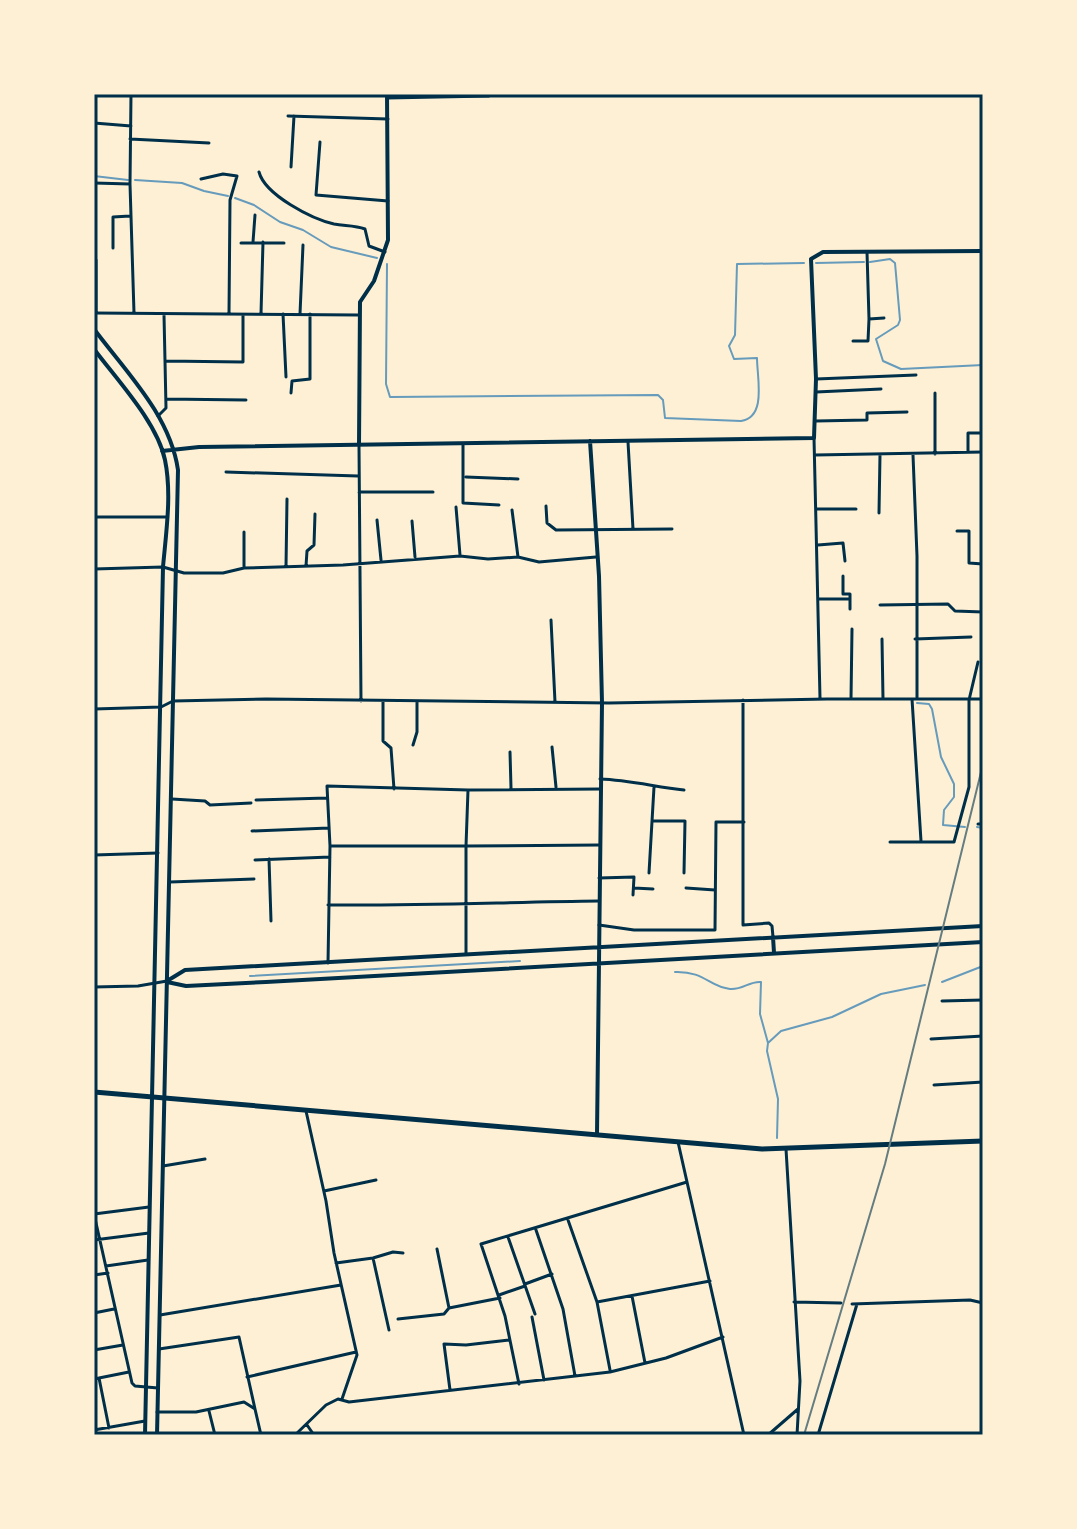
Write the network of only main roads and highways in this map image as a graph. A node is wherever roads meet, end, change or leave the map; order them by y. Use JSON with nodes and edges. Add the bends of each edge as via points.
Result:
{"nodes":[{"id":1,"x":94,"y":1092,"type":"edge"},
{"id":2,"x":983,"y":1141,"type":"edge"}],
"edges":[{"from":1,"to":2,"type":"main road","via":[[786,1149]]}]}
